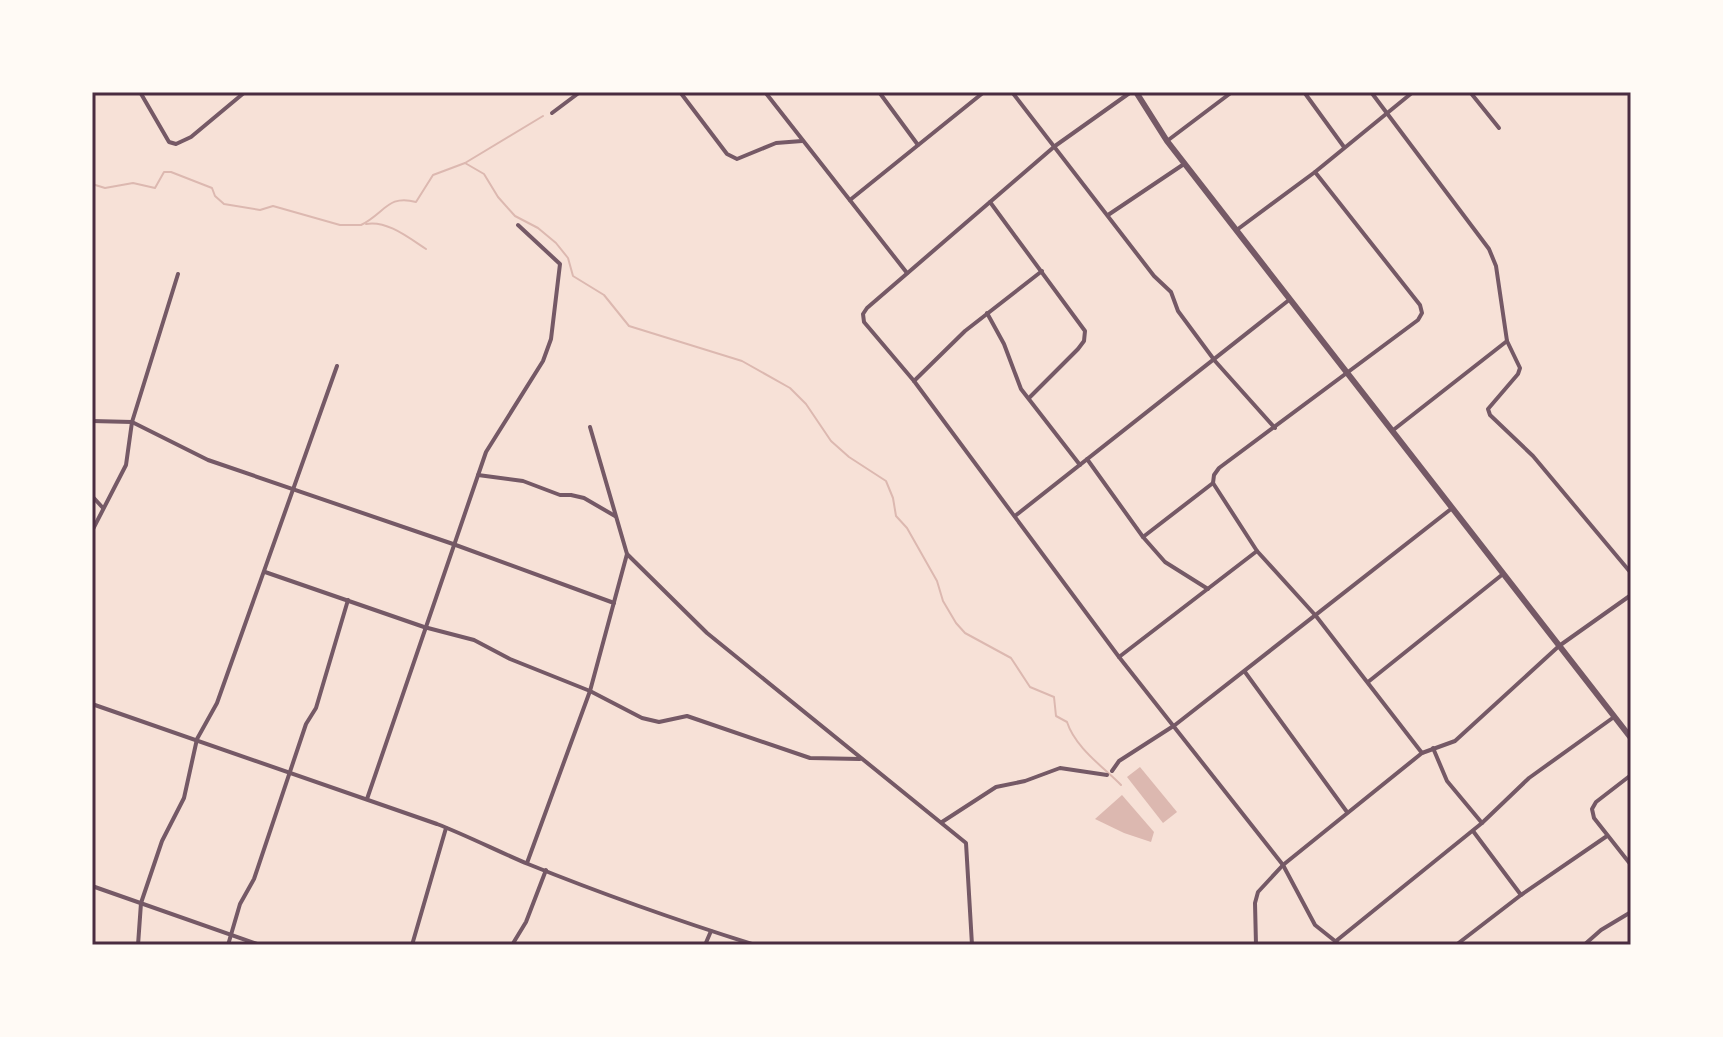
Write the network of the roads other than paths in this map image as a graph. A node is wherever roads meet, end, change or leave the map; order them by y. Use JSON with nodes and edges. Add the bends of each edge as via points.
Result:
{"nodes":[{"id":1,"x":140,"y":92,"type":"edge"},
{"id":2,"x":245,"y":92,"type":"edge"},
{"id":3,"x":579,"y":92,"type":"edge"},
{"id":4,"x":680,"y":92,"type":"edge"},
{"id":5,"x":765,"y":92,"type":"edge"},
{"id":6,"x":879,"y":92,"type":"edge"},
{"id":7,"x":984,"y":92,"type":"edge"},
{"id":8,"x":1012,"y":92,"type":"edge"},
{"id":9,"x":1133,"y":92,"type":"edge"},
{"id":10,"x":1232,"y":92,"type":"edge"},
{"id":11,"x":1304,"y":92,"type":"edge"},
{"id":12,"x":1371,"y":92,"type":"edge"},
{"id":13,"x":1413,"y":92,"type":"edge"},
{"id":14,"x":1470,"y":92,"type":"edge"},
{"id":15,"x":1387,"y":112,"type":"junction"},
{"id":16,"x":552,"y":113,"type":"dead end"},
{"id":17,"x":1499,"y":128,"type":"dead end"},
{"id":18,"x":803,"y":140,"type":"junction"},
{"id":19,"x":1167,"y":141,"type":"junction"},
{"id":20,"x":918,"y":145,"type":"junction"},
{"id":21,"x":1055,"y":146,"type":"junction"},
{"id":22,"x":1344,"y":147,"type":"junction"},
{"id":23,"x":1184,"y":164,"type":"junction"},
{"id":24,"x":1315,"y":172,"type":"junction"},
{"id":25,"x":850,"y":200,"type":"junction"},
{"id":26,"x":990,"y":202,"type":"junction"},
{"id":27,"x":1108,"y":215,"type":"junction"},
{"id":28,"x":518,"y":225,"type":"dead end"},
{"id":29,"x":1238,"y":229,"type":"junction"},
{"id":30,"x":1042,"y":271,"type":"junction"},
{"id":31,"x":907,"y":273,"type":"junction"},
{"id":32,"x":178,"y":274,"type":"dead end"},
{"id":33,"x":1289,"y":300,"type":"junction"},
{"id":34,"x":987,"y":313,"type":"junction"},
{"id":35,"x":1507,"y":341,"type":"junction"},
{"id":36,"x":1215,"y":361,"type":"junction"},
{"id":37,"x":337,"y":366,"type":"dead end"},
{"id":38,"x":1345,"y":373,"type":"junction"},
{"id":39,"x":914,"y":381,"type":"junction"},
{"id":40,"x":1029,"y":398,"type":"junction"},
{"id":41,"x":92,"y":421,"type":"edge"},
{"id":42,"x":132,"y":422,"type":"junction"},
{"id":43,"x":590,"y":427,"type":"dead end"},
{"id":44,"x":1275,"y":428,"type":"junction"},
{"id":45,"x":1391,"y":431,"type":"junction"},
{"id":46,"x":1087,"y":459,"type":"junction"},
{"id":47,"x":1080,"y":465,"type":"junction"},
{"id":48,"x":478,"y":475,"type":"junction"},
{"id":49,"x":1213,"y":483,"type":"junction"},
{"id":50,"x":294,"y":490,"type":"junction"},
{"id":51,"x":92,"y":496,"type":"edge"},
{"id":52,"x":103,"y":508,"type":"junction"},
{"id":53,"x":1451,"y":509,"type":"junction"},
{"id":54,"x":615,"y":516,"type":"junction"},
{"id":55,"x":1015,"y":516,"type":"junction"},
{"id":56,"x":92,"y":531,"type":"edge"},
{"id":57,"x":1143,"y":537,"type":"junction"},
{"id":58,"x":453,"y":544,"type":"junction"},
{"id":59,"x":1257,"y":551,"type":"junction"},
{"id":60,"x":627,"y":554,"type":"junction"},
{"id":61,"x":265,"y":572,"type":"junction"},
{"id":62,"x":1631,"y":573,"type":"edge"},
{"id":63,"x":1503,"y":574,"type":"junction"},
{"id":64,"x":1208,"y":589,"type":"junction"},
{"id":65,"x":1631,"y":595,"type":"edge"},
{"id":66,"x":348,"y":600,"type":"junction"},
{"id":67,"x":614,"y":603,"type":"junction"},
{"id":68,"x":1316,"y":616,"type":"junction"},
{"id":69,"x":424,"y":627,"type":"junction"},
{"id":70,"x":1559,"y":646,"type":"junction"},
{"id":71,"x":1119,"y":657,"type":"junction"},
{"id":72,"x":1245,"y":671,"type":"junction"},
{"id":73,"x":1368,"y":682,"type":"junction"},
{"id":74,"x":590,"y":691,"type":"junction"},
{"id":75,"x":92,"y":704,"type":"edge"},
{"id":76,"x":1614,"y":717,"type":"junction"},
{"id":77,"x":1175,"y":725,"type":"junction"},
{"id":78,"x":1631,"y":738,"type":"edge"},
{"id":79,"x":197,"y":739,"type":"junction"},
{"id":80,"x":1433,"y":748,"type":"junction"},
{"id":81,"x":1422,"y":753,"type":"junction"},
{"id":82,"x":862,"y":759,"type":"junction"},
{"id":83,"x":1112,"y":771,"type":"dead end"},
{"id":84,"x":288,"y":772,"type":"junction"},
{"id":85,"x":1107,"y":775,"type":"dead end"},
{"id":86,"x":1631,"y":775,"type":"edge"},
{"id":87,"x":367,"y":799,"type":"junction"},
{"id":88,"x":1347,"y":812,"type":"junction"},
{"id":89,"x":942,"y":822,"type":"junction"},
{"id":90,"x":1482,"y":823,"type":"junction"},
{"id":91,"x":447,"y":828,"type":"junction"},
{"id":92,"x":1473,"y":831,"type":"junction"},
{"id":93,"x":1607,"y":836,"type":"junction"},
{"id":94,"x":527,"y":863,"type":"junction"},
{"id":95,"x":1283,"y":865,"type":"junction"},
{"id":96,"x":1631,"y":865,"type":"edge"},
{"id":97,"x":546,"y":870,"type":"junction"},
{"id":98,"x":92,"y":886,"type":"edge"},
{"id":99,"x":1521,"y":895,"type":"junction"},
{"id":100,"x":141,"y":903,"type":"junction"},
{"id":101,"x":1631,"y":912,"type":"edge"},
{"id":102,"x":711,"y":931,"type":"junction"},
{"id":103,"x":232,"y":933,"type":"junction"},
{"id":104,"x":1338,"y":943,"type":"edge"},
{"id":105,"x":138,"y":945,"type":"edge"},
{"id":106,"x":228,"y":945,"type":"edge"},
{"id":107,"x":260,"y":945,"type":"edge"},
{"id":108,"x":412,"y":945,"type":"edge"},
{"id":109,"x":512,"y":945,"type":"edge"},
{"id":110,"x":705,"y":945,"type":"edge"},
{"id":111,"x":755,"y":945,"type":"edge"},
{"id":112,"x":972,"y":945,"type":"edge"},
{"id":113,"x":1256,"y":945,"type":"edge"},
{"id":114,"x":1456,"y":945,"type":"edge"},
{"id":115,"x":1584,"y":945,"type":"edge"}],
"edges":[{"from":1,"to":2,"type":"street","via":[[169,142],[176,144]]},
{"from":3,"to":16,"type":"street"},
{"from":4,"to":18,"type":"street","via":[[727,154],[737,159],[776,143]]},
{"from":5,"to":18,"type":"street"},
{"from":6,"to":20,"type":"street"},
{"from":7,"to":20,"type":"street"},
{"from":8,"to":21,"type":"street"},
{"from":9,"to":19,"type":"street"},
{"from":9,"to":21,"type":"street"},
{"from":10,"to":19,"type":"street"},
{"from":11,"to":22,"type":"street"},
{"from":12,"to":15,"type":"street"},
{"from":13,"to":15,"type":"street"},
{"from":14,"to":17,"type":"street"},
{"from":15,"to":22,"type":"street"},
{"from":15,"to":35,"type":"street","via":[[1489,249]]},
{"from":18,"to":25,"type":"street"},
{"from":19,"to":23,"type":"street"},
{"from":20,"to":25,"type":"street"},
{"from":21,"to":26,"type":"street"},
{"from":21,"to":27,"type":"street"},
{"from":22,"to":24,"type":"street"},
{"from":23,"to":27,"type":"street"},
{"from":23,"to":29,"type":"street"},
{"from":24,"to":29,"type":"street"},
{"from":24,"to":38,"type":"street","via":[[1422,313]]},
{"from":25,"to":31,"type":"street"},
{"from":26,"to":30,"type":"street"},
{"from":26,"to":31,"type":"street"},
{"from":27,"to":36,"type":"street","via":[[1171,292],[1178,311]]},
{"from":28,"to":48,"type":"street","via":[[560,264],[551,339],[543,361],[497,431]]},
{"from":29,"to":33,"type":"street"},
{"from":30,"to":34,"type":"street"},
{"from":30,"to":40,"type":"street","via":[[1085,331],[1084,341]]},
{"from":31,"to":39,"type":"street","via":[[863,314],[864,322]]},
{"from":32,"to":42,"type":"street"},
{"from":33,"to":36,"type":"street"},
{"from":33,"to":38,"type":"street"},
{"from":34,"to":39,"type":"street"},
{"from":34,"to":40,"type":"street"},
{"from":35,"to":45,"type":"street"},
{"from":35,"to":62,"type":"street","via":[[1520,371],[1488,409],[1490,415],[1533,456]]},
{"from":36,"to":44,"type":"street"},
{"from":36,"to":46,"type":"street"},
{"from":37,"to":50,"type":"street"},
{"from":38,"to":44,"type":"street"},
{"from":38,"to":45,"type":"street"},
{"from":39,"to":55,"type":"street"},
{"from":40,"to":47,"type":"street"},
{"from":41,"to":42,"type":"street"},
{"from":42,"to":50,"type":"street","via":[[208,460]]},
{"from":42,"to":52,"type":"street","via":[[126,465]]},
{"from":43,"to":54,"type":"street"},
{"from":44,"to":49,"type":"street","via":[[1219,468]]},
{"from":45,"to":53,"type":"street"},
{"from":46,"to":47,"type":"street"},
{"from":46,"to":57,"type":"street"},
{"from":47,"to":55,"type":"street"},
{"from":48,"to":54,"type":"street","via":[[584,498]]},
{"from":48,"to":58,"type":"street"},
{"from":49,"to":57,"type":"street"},
{"from":49,"to":59,"type":"street"},
{"from":50,"to":58,"type":"street"},
{"from":50,"to":61,"type":"street"},
{"from":51,"to":52,"type":"street"},
{"from":52,"to":56,"type":"street"},
{"from":53,"to":63,"type":"street"},
{"from":53,"to":68,"type":"street"},
{"from":54,"to":60,"type":"street"},
{"from":55,"to":71,"type":"street"},
{"from":57,"to":64,"type":"street","via":[[1165,562]]},
{"from":58,"to":67,"type":"street"},
{"from":58,"to":69,"type":"street"},
{"from":59,"to":64,"type":"street"},
{"from":59,"to":68,"type":"street"},
{"from":60,"to":67,"type":"street"},
{"from":60,"to":82,"type":"street","via":[[707,633]]},
{"from":61,"to":66,"type":"street"},
{"from":61,"to":79,"type":"street","via":[[217,703]]},
{"from":63,"to":70,"type":"street"},
{"from":63,"to":73,"type":"street"},
{"from":64,"to":71,"type":"street"},
{"from":65,"to":70,"type":"street"},
{"from":66,"to":69,"type":"street"},
{"from":66,"to":84,"type":"street","via":[[316,708]]},
{"from":67,"to":74,"type":"street"},
{"from":68,"to":72,"type":"street"},
{"from":68,"to":73,"type":"street"},
{"from":69,"to":74,"type":"street","via":[[474,640]]},
{"from":69,"to":87,"type":"street"},
{"from":70,"to":76,"type":"street"},
{"from":70,"to":80,"type":"street","via":[[1455,741]]},
{"from":71,"to":77,"type":"street"},
{"from":72,"to":77,"type":"street"},
{"from":72,"to":88,"type":"street"},
{"from":73,"to":81,"type":"street"},
{"from":74,"to":82,"type":"street","via":[[642,718],[659,722],[687,716],[810,758]]},
{"from":74,"to":94,"type":"street"},
{"from":75,"to":79,"type":"street"},
{"from":76,"to":78,"type":"street"},
{"from":76,"to":90,"type":"street","via":[[1529,778]]},
{"from":77,"to":83,"type":"street"},
{"from":77,"to":95,"type":"street"},
{"from":79,"to":84,"type":"street"},
{"from":79,"to":100,"type":"street","via":[[184,798],[162,841]]},
{"from":80,"to":81,"type":"street"},
{"from":80,"to":90,"type":"street","via":[[1447,781]]},
{"from":81,"to":88,"type":"street"},
{"from":82,"to":89,"type":"street"},
{"from":84,"to":87,"type":"street"},
{"from":84,"to":103,"type":"street"},
{"from":85,"to":89,"type":"street","via":[[1060,768],[996,787]]},
{"from":86,"to":93,"type":"street","via":[[1592,809]]},
{"from":87,"to":91,"type":"street"},
{"from":88,"to":95,"type":"street"},
{"from":89,"to":112,"type":"street","via":[[966,843]]},
{"from":90,"to":92,"type":"street"},
{"from":91,"to":94,"type":"street"},
{"from":91,"to":108,"type":"street"},
{"from":92,"to":99,"type":"street"},
{"from":92,"to":104,"type":"street"},
{"from":93,"to":96,"type":"street"},
{"from":93,"to":99,"type":"street"},
{"from":94,"to":97,"type":"street"},
{"from":95,"to":104,"type":"street","via":[[1315,925]]},
{"from":95,"to":113,"type":"street","via":[[1258,892]]},
{"from":97,"to":102,"type":"street"},
{"from":97,"to":109,"type":"street"},
{"from":98,"to":100,"type":"street"},
{"from":99,"to":114,"type":"street"},
{"from":100,"to":103,"type":"street"},
{"from":100,"to":105,"type":"street"},
{"from":101,"to":115,"type":"street"},
{"from":102,"to":110,"type":"street"},
{"from":102,"to":111,"type":"street"},
{"from":103,"to":106,"type":"street"},
{"from":103,"to":107,"type":"street"}]}
